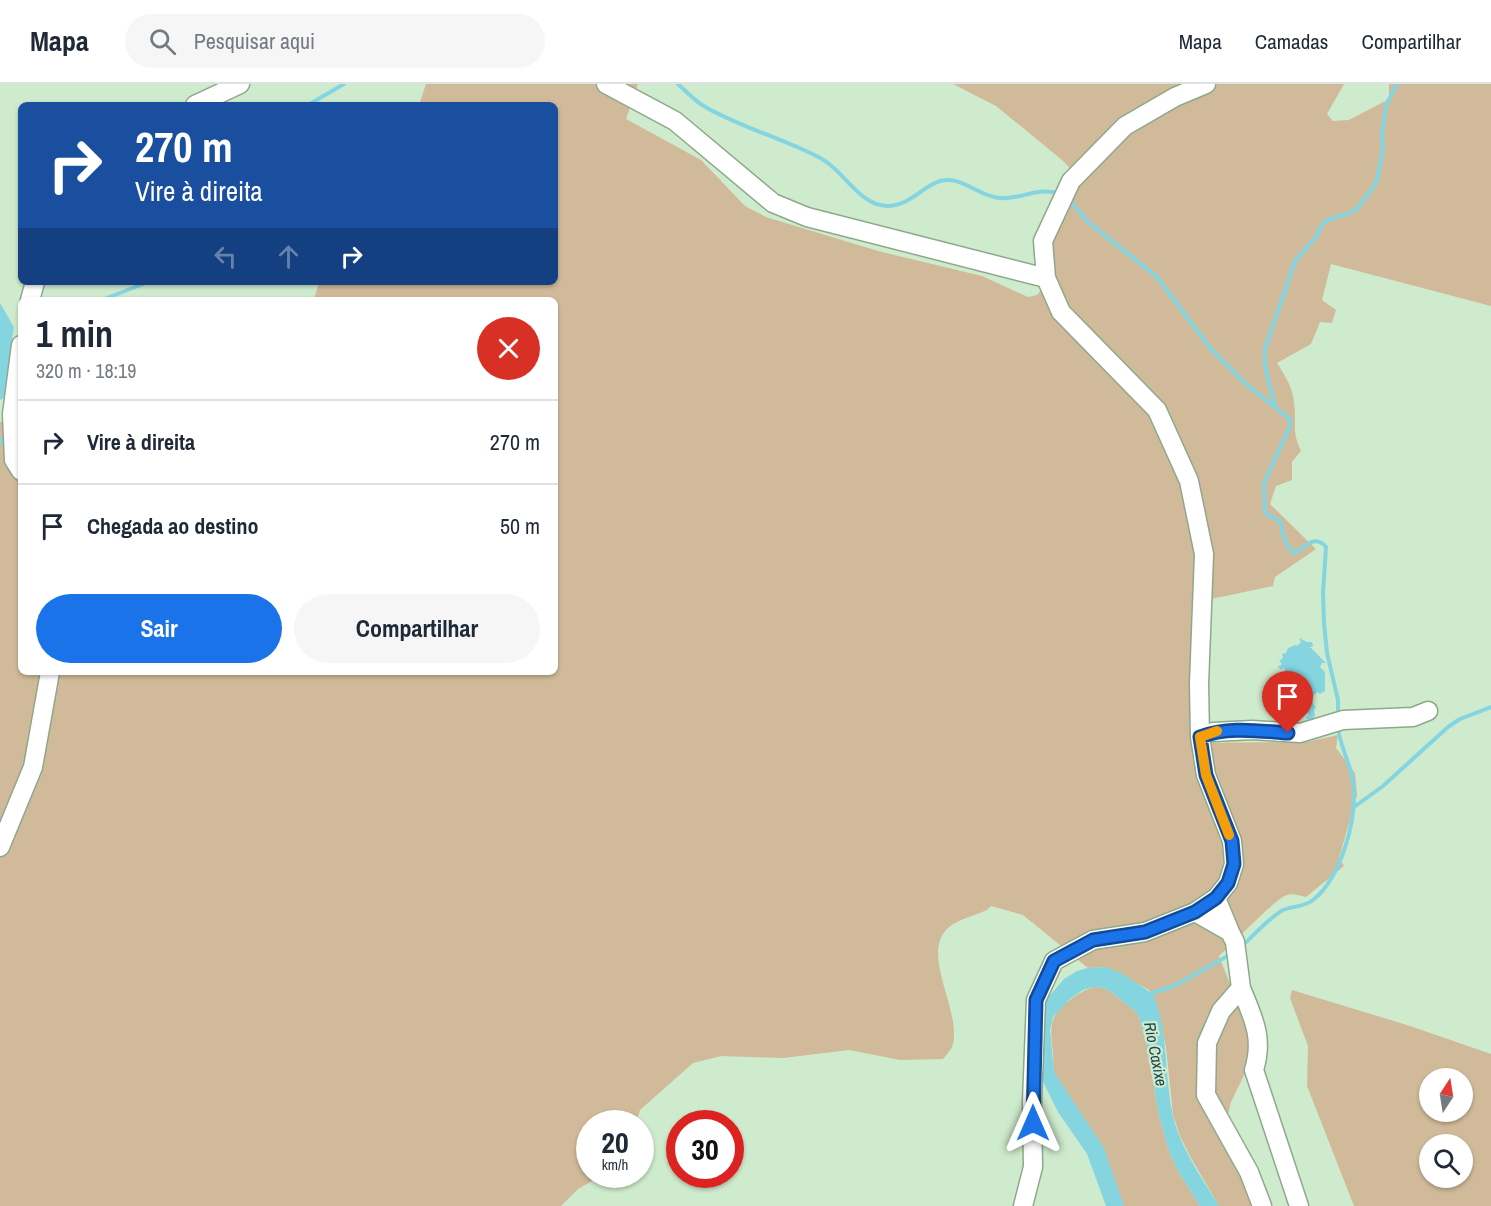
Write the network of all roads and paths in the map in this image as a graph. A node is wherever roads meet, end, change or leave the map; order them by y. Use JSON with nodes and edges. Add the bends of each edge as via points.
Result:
{"nodes":[{"id":1,"x":240,"y":84,"type":"edge"},
{"id":2,"x":606,"y":84,"type":"edge"},
{"id":3,"x":1206,"y":84,"type":"edge"},
{"id":4,"x":201,"y":102,"type":"edge"},
{"id":5,"x":1046,"y":278,"type":"junction"},
{"id":6,"x":18,"y":359,"type":"edge"},
{"id":7,"x":6,"y":414,"type":"edge"},
{"id":8,"x":18,"y":466,"type":"edge"},
{"id":9,"x":49,"y":675,"type":"edge"},
{"id":10,"x":1428,"y":711,"type":"dead end"},
{"id":11,"x":1204,"y":731,"type":"junction"},
{"id":12,"x":0,"y":847,"type":"edge"},
{"id":13,"x":1216,"y":898,"type":"junction"},
{"id":14,"x":1195,"y":912,"type":"junction"},
{"id":15,"x":1234,"y":944,"type":"junction"},
{"id":16,"x":1240,"y":988,"type":"junction"},
{"id":17,"x":1023,"y":1206,"type":"edge"},
{"id":18,"x":1262,"y":1206,"type":"edge"},
{"id":19,"x":1299,"y":1206,"type":"edge"}],
"edges":[{"from":1,"to":4,"type":"street"},
{"from":2,"to":5,"type":"street","via":[[675,122],[773,202],[807,217]]},
{"from":3,"to":5,"type":"street","via":[[1125,126],[1071,181],[1043,241]]},
{"from":5,"to":11,"type":"street","via":[[1061,312],[1157,410],[1189,481],[1204,554],[1199,684]]},
{"from":6,"to":7,"type":"street"},
{"from":7,"to":8,"type":"street"},
{"from":9,"to":12,"type":"street","via":[[33,767]]},
{"from":10,"to":11,"type":"street","via":[[1413,717],[1336,721],[1300,733]]},
{"from":11,"to":13,"type":"street","via":[[1206,775],[1232,841],[1234,864],[1228,883]]},
{"from":13,"to":14,"type":"street"},
{"from":13,"to":15,"type":"street"},
{"from":14,"to":15,"type":"street"},
{"from":14,"to":17,"type":"street","via":[[1145,932],[1093,940],[1054,961],[1036,1000],[1033,1167]]},
{"from":15,"to":16,"type":"street"},
{"from":16,"to":18,"type":"street","via":[[1221,1011],[1208,1043],[1206,1095],[1249,1172]]},
{"from":16,"to":19,"type":"street","via":[[1257,1026],[1259,1054],[1254,1070]]}]}
